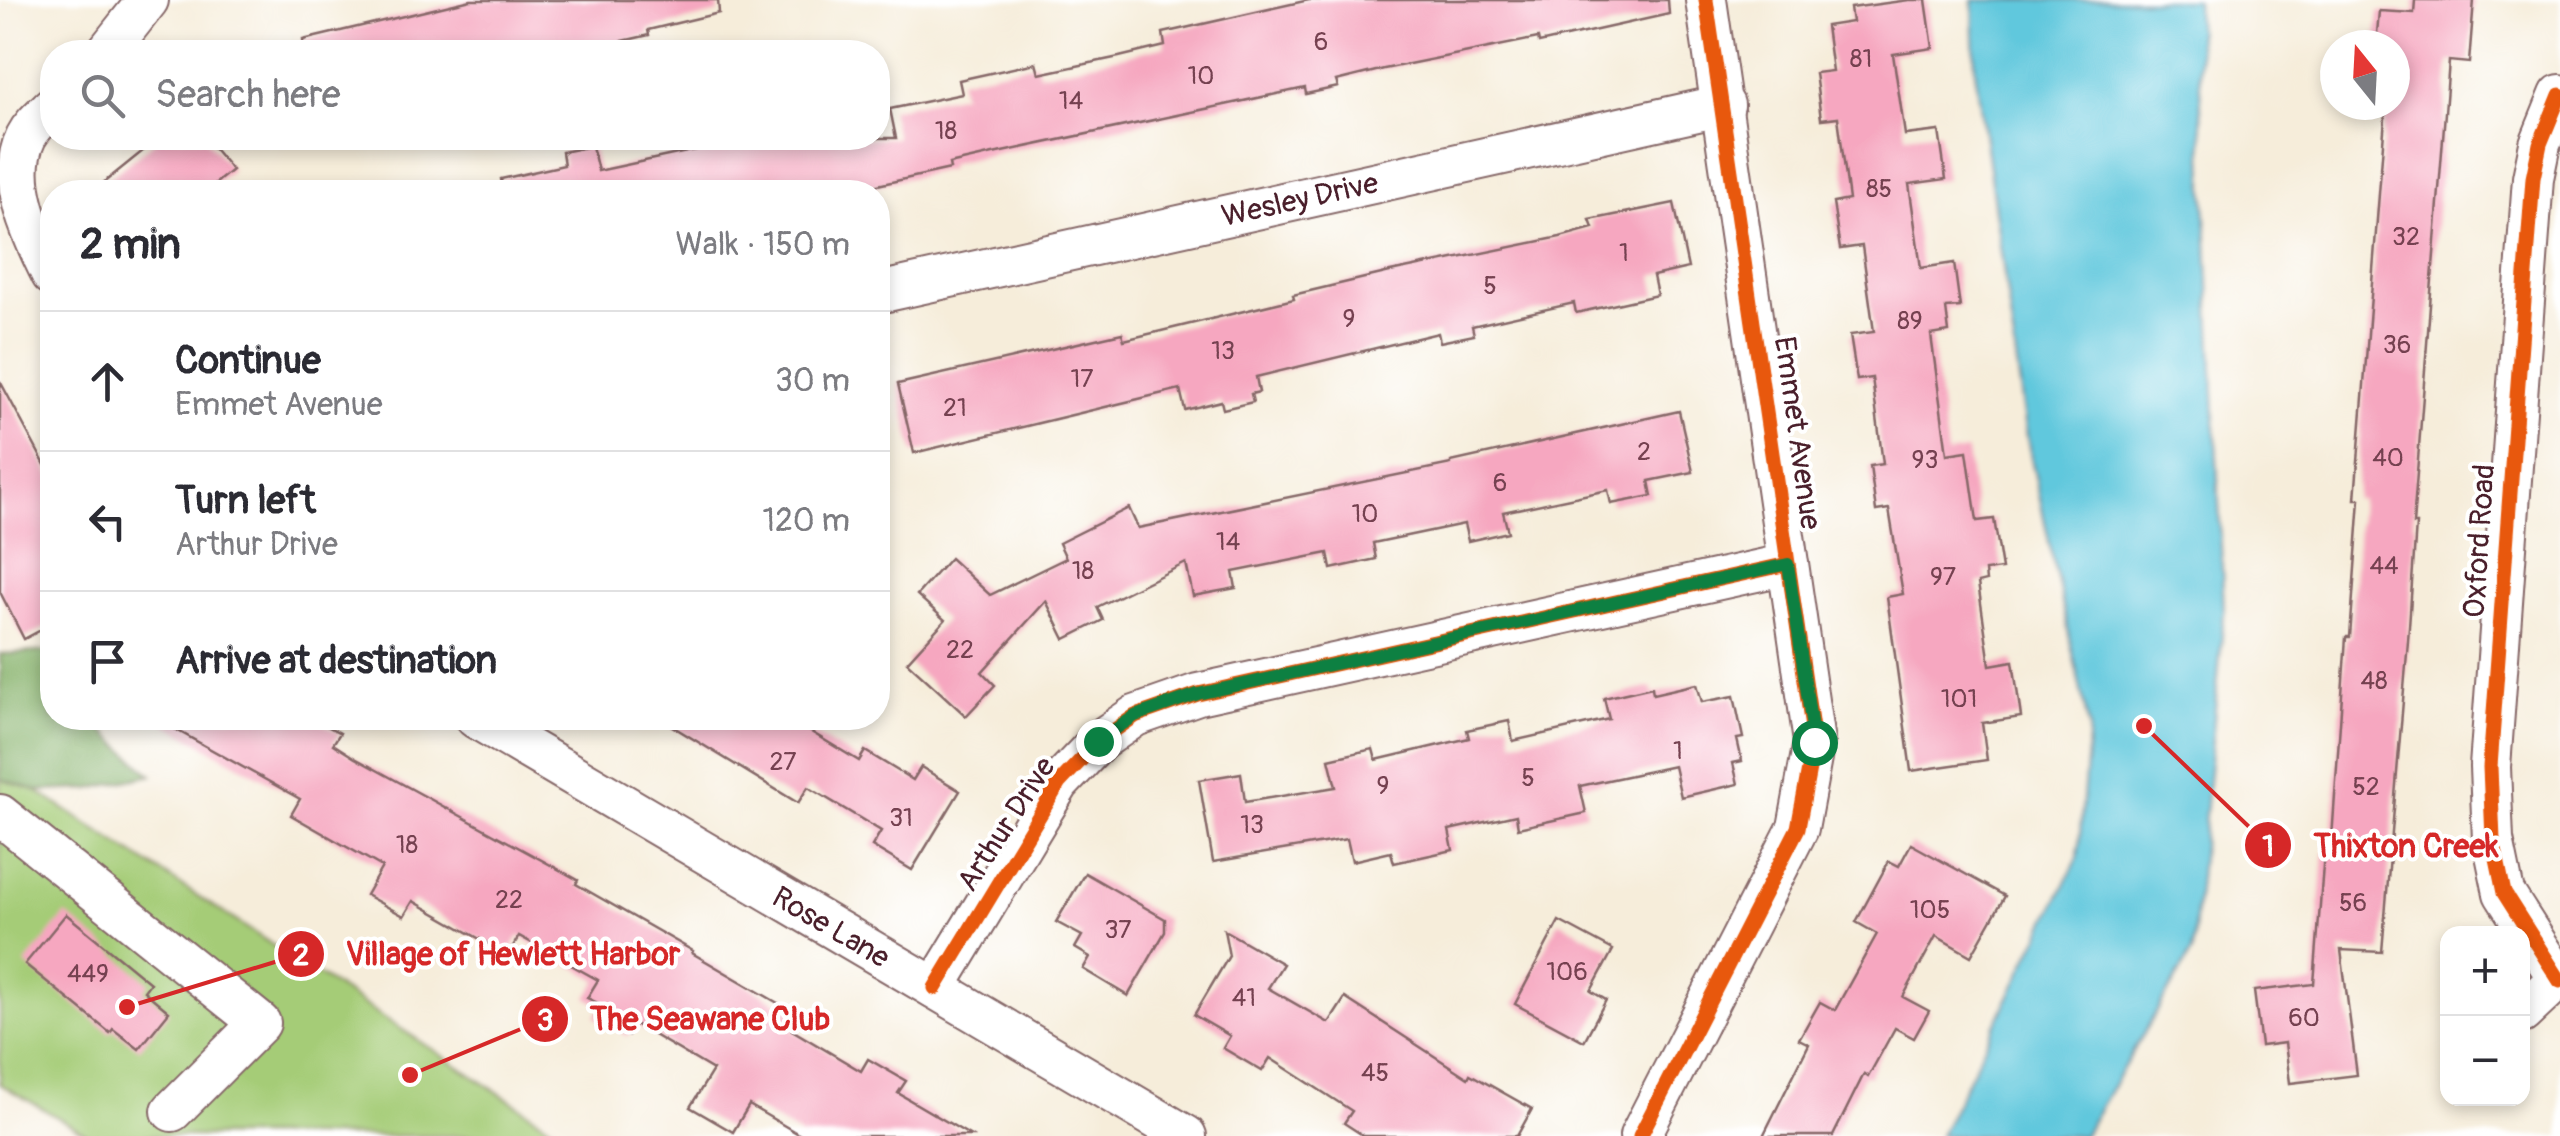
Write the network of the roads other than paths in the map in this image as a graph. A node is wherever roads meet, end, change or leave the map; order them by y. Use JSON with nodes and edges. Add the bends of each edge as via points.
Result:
{"nodes":[{"id":1,"x":148,"y":0,"type":"edge"},
{"id":2,"x":1706,"y":0,"type":"edge"},
{"id":3,"x":116,"y":40,"type":"edge"},
{"id":4,"x":2560,"y":95,"type":"edge"},
{"id":5,"x":1724,"y":105,"type":"junction"},
{"id":6,"x":40,"y":122,"type":"edge"},
{"id":7,"x":40,"y":249,"type":"edge"},
{"id":8,"x":890,"y":290,"type":"edge"},
{"id":9,"x":1788,"y":564,"type":"junction"},
{"id":10,"x":496,"y":730,"type":"edge"},
{"id":11,"x":0,"y":815,"type":"edge"},
{"id":12,"x":2559,"y":980,"type":"edge"},
{"id":13,"x":936,"y":988,"type":"junction"},
{"id":14,"x":2530,"y":1006,"type":"edge"},
{"id":15,"x":172,"y":1111,"type":"dead end"},
{"id":16,"x":1186,"y":1136,"type":"edge"},
{"id":17,"x":1640,"y":1136,"type":"edge"}],
"edges":[{"from":1,"to":3,"type":"street"},
{"from":2,"to":5,"type":"street","name":"Emmet Avenue"},
{"from":4,"to":12,"type":"street","name":"Oxford Road","via":[[2534,178],[2490,767],[2493,840],[2504,893]]},
{"from":5,"to":8,"type":"street","name":"Wesley Drive"},
{"from":5,"to":9,"type":"street","name":"Emmet Avenue"},
{"from":6,"to":7,"type":"street","via":[[25,140],[21,167]]},
{"from":9,"to":13,"type":"street","name":"Arthur Drive","via":[[1198,694],[1135,716],[1098,741],[1059,783]]},
{"from":9,"to":17,"type":"street","name":"Emmet Avenue","via":[[1814,742],[1798,828]]},
{"from":10,"to":13,"type":"street","name":"Rose Lane"},
{"from":11,"to":15,"type":"street","via":[[260,1022]]},
{"from":12,"to":14,"type":"street"},
{"from":13,"to":16,"type":"street","name":"Rose Lane"}]}
